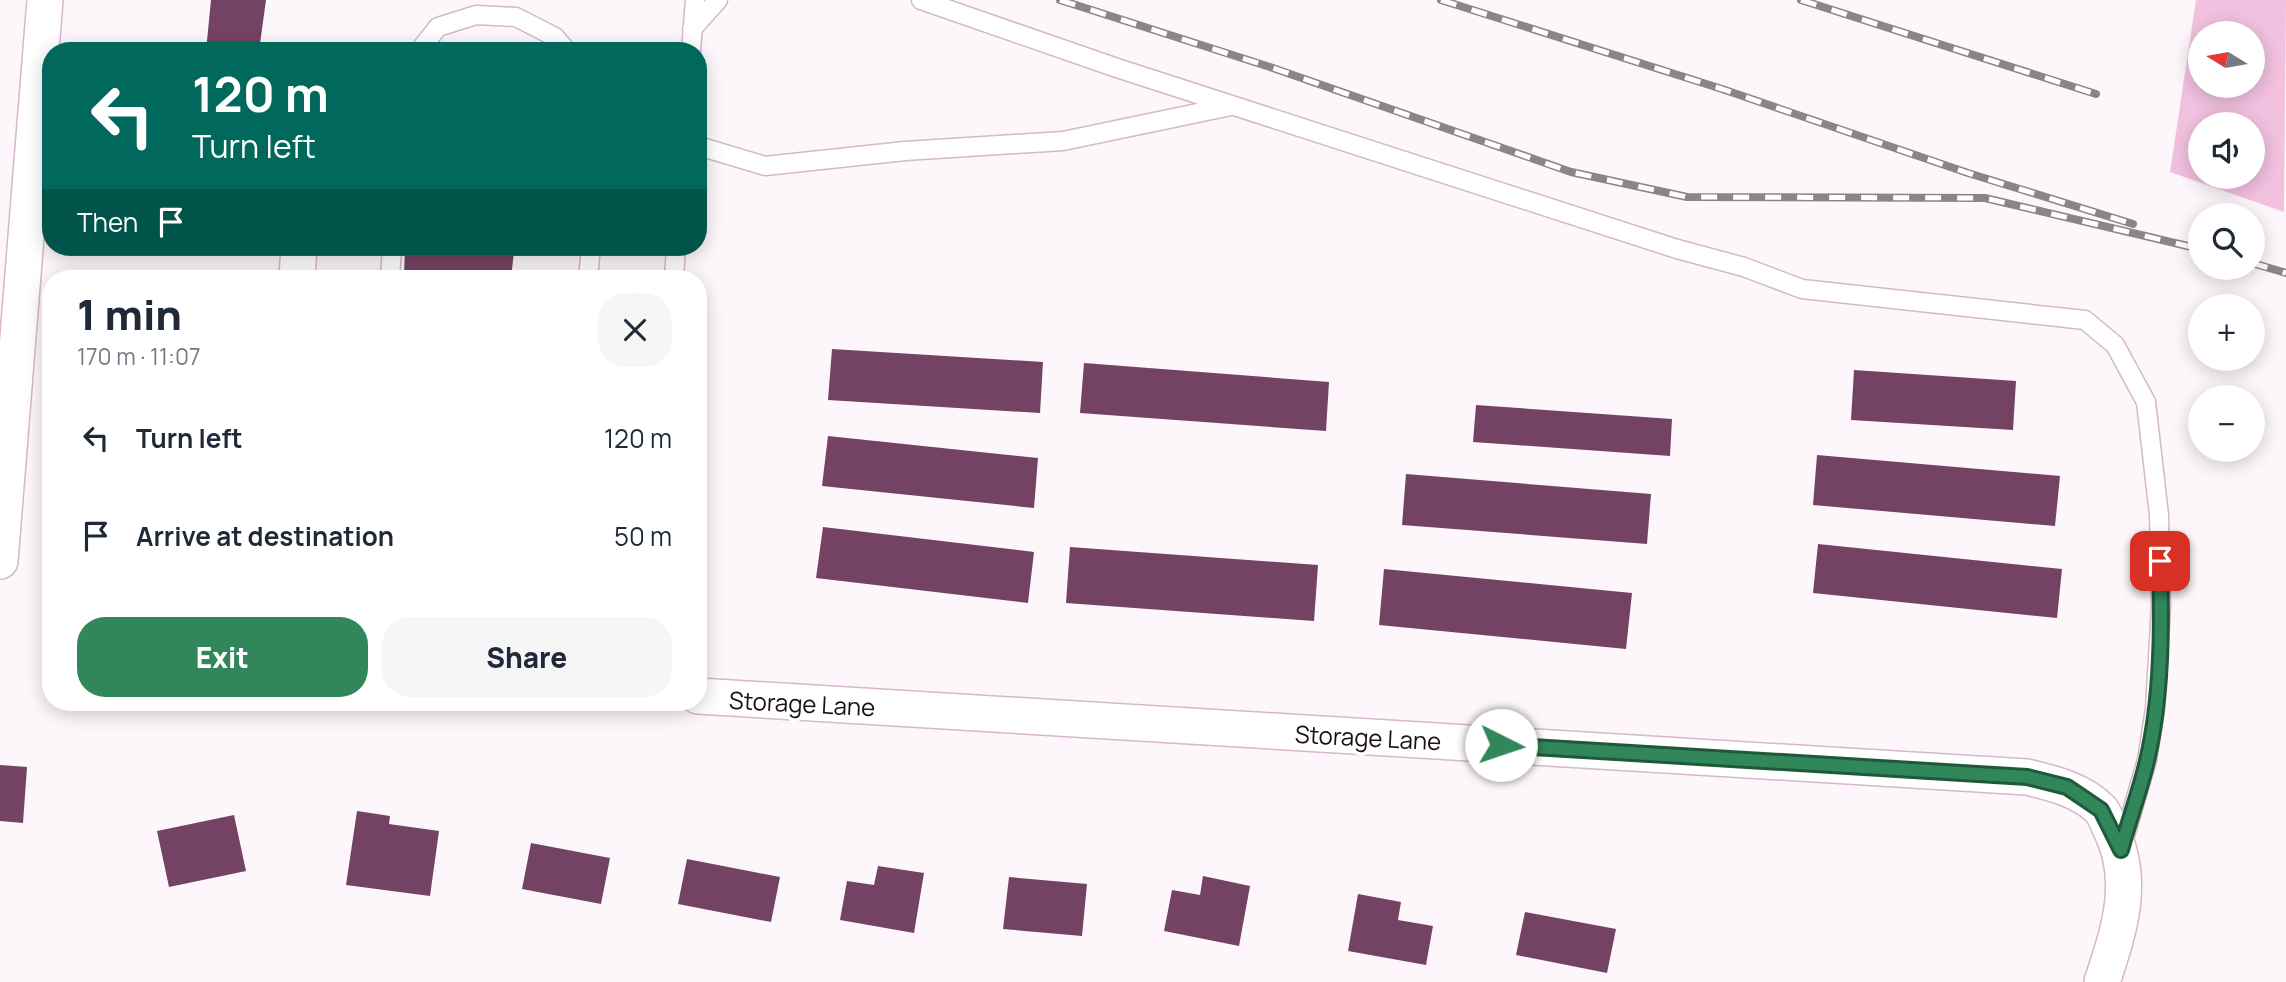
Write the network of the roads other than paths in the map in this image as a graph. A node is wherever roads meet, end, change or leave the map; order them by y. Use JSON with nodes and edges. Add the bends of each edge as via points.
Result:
{"nodes":[{"id":1,"x":44,"y":0,"type":"edge"},
{"id":2,"x":695,"y":0,"type":"edge"},
{"id":3,"x":718,"y":0,"type":"edge"},
{"id":4,"x":921,"y":0,"type":"edge"},
{"id":5,"x":692,"y":29,"type":"junction"},
{"id":6,"x":426,"y":42,"type":"edge"},
{"id":7,"x":559,"y":42,"type":"edge"},
{"id":8,"x":691,"y":42,"type":"edge"},
{"id":9,"x":1235,"y":106,"type":"junction"},
{"id":10,"x":707,"y":149,"type":"edge"},
{"id":11,"x":8,"y":363,"type":"edge"},
{"id":12,"x":0,"y":561,"type":"edge"},
{"id":13,"x":707,"y":697,"type":"edge"},
{"id":14,"x":2121,"y":850,"type":"junction"},
{"id":15,"x":2102,"y":982,"type":"edge"}],
"edges":[{"from":1,"to":11,"type":"street"},
{"from":2,"to":5,"type":"lane"},
{"from":3,"to":5,"type":"lane"},
{"from":4,"to":9,"type":"lane"},
{"from":5,"to":8,"type":"lane"},
{"from":6,"to":7,"type":"lane","via":[[438,27],[476,15],[516,17]]},
{"from":9,"to":10,"type":"lane","via":[[1063,141],[765,166]]},
{"from":9,"to":14,"type":"lane","via":[[1802,289],[2085,320],[2115,345],[2146,402],[2159,515],[2161,606],[2147,760]]},
{"from":11,"to":12,"type":"street"},
{"from":13,"to":14,"type":"street","name":"Storage Lane","via":[[2027,777],[2067,787],[2101,810]]},
{"from":14,"to":15,"type":"street","name":"Storage Lane","via":[[2125,889],[2120,930]]}]}
